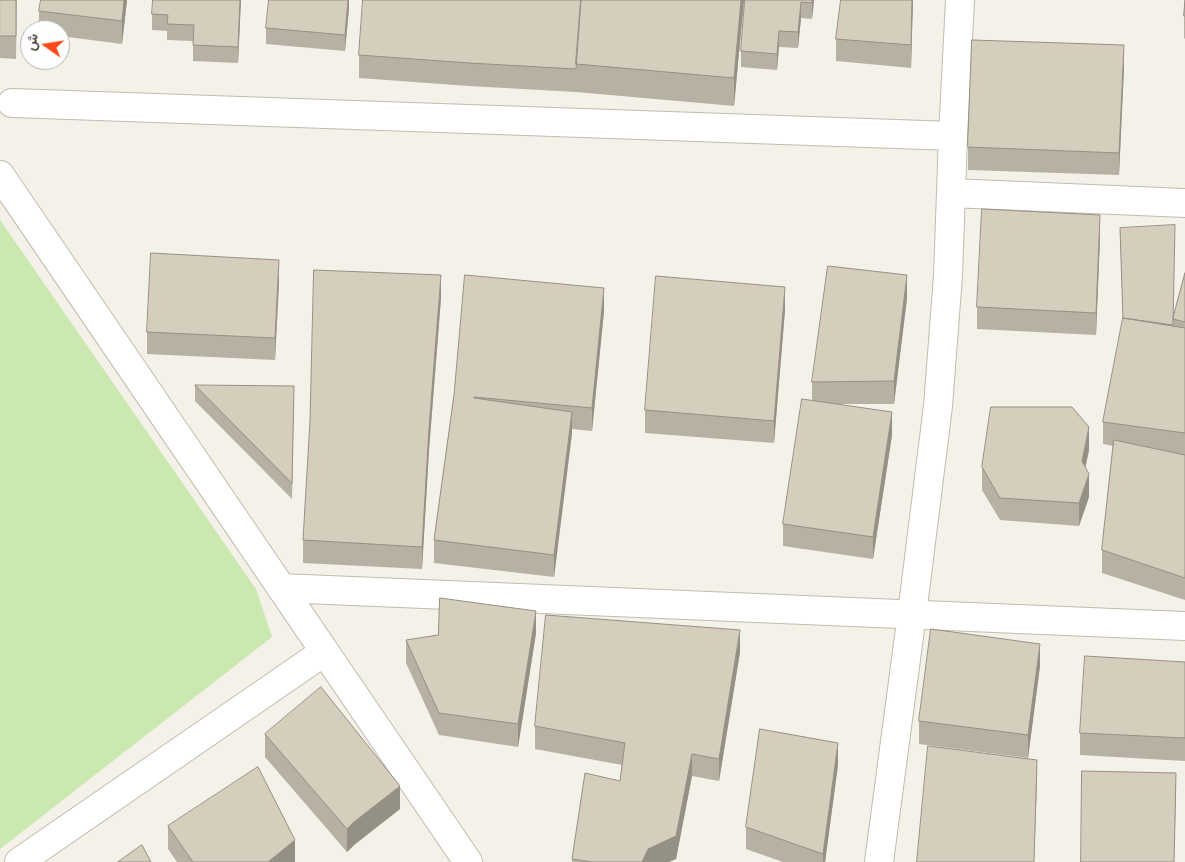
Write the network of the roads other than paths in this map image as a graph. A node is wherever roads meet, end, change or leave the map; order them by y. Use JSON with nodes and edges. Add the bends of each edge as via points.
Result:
{"nodes":[{"id":1,"x":960,"y":0,"type":"edge"},
{"id":2,"x":12,"y":103,"type":"dead end"},
{"id":3,"x":953,"y":136,"type":"junction"},
{"id":4,"x":0,"y":175,"type":"edge"},
{"id":5,"x":951,"y":193,"type":"junction"},
{"id":6,"x":1185,"y":203,"type":"edge"},
{"id":7,"x":281,"y":588,"type":"junction"},
{"id":8,"x":912,"y":614,"type":"junction"},
{"id":9,"x":1185,"y":626,"type":"edge"},
{"id":10,"x":324,"y":652,"type":"junction"},
{"id":11,"x":19,"y":862,"type":"edge"},
{"id":12,"x":468,"y":862,"type":"edge"},
{"id":13,"x":879,"y":862,"type":"edge"}],
"edges":[{"from":1,"to":3,"type":"street"},
{"from":2,"to":3,"type":"street"},
{"from":3,"to":5,"type":"street"},
{"from":4,"to":7,"type":"street"},
{"from":5,"to":6,"type":"street"},
{"from":5,"to":8,"type":"street","via":[[938,406]]},
{"from":7,"to":8,"type":"street"},
{"from":7,"to":10,"type":"street"},
{"from":8,"to":9,"type":"street"},
{"from":8,"to":13,"type":"street"},
{"from":10,"to":11,"type":"street"},
{"from":10,"to":12,"type":"street"}]}
